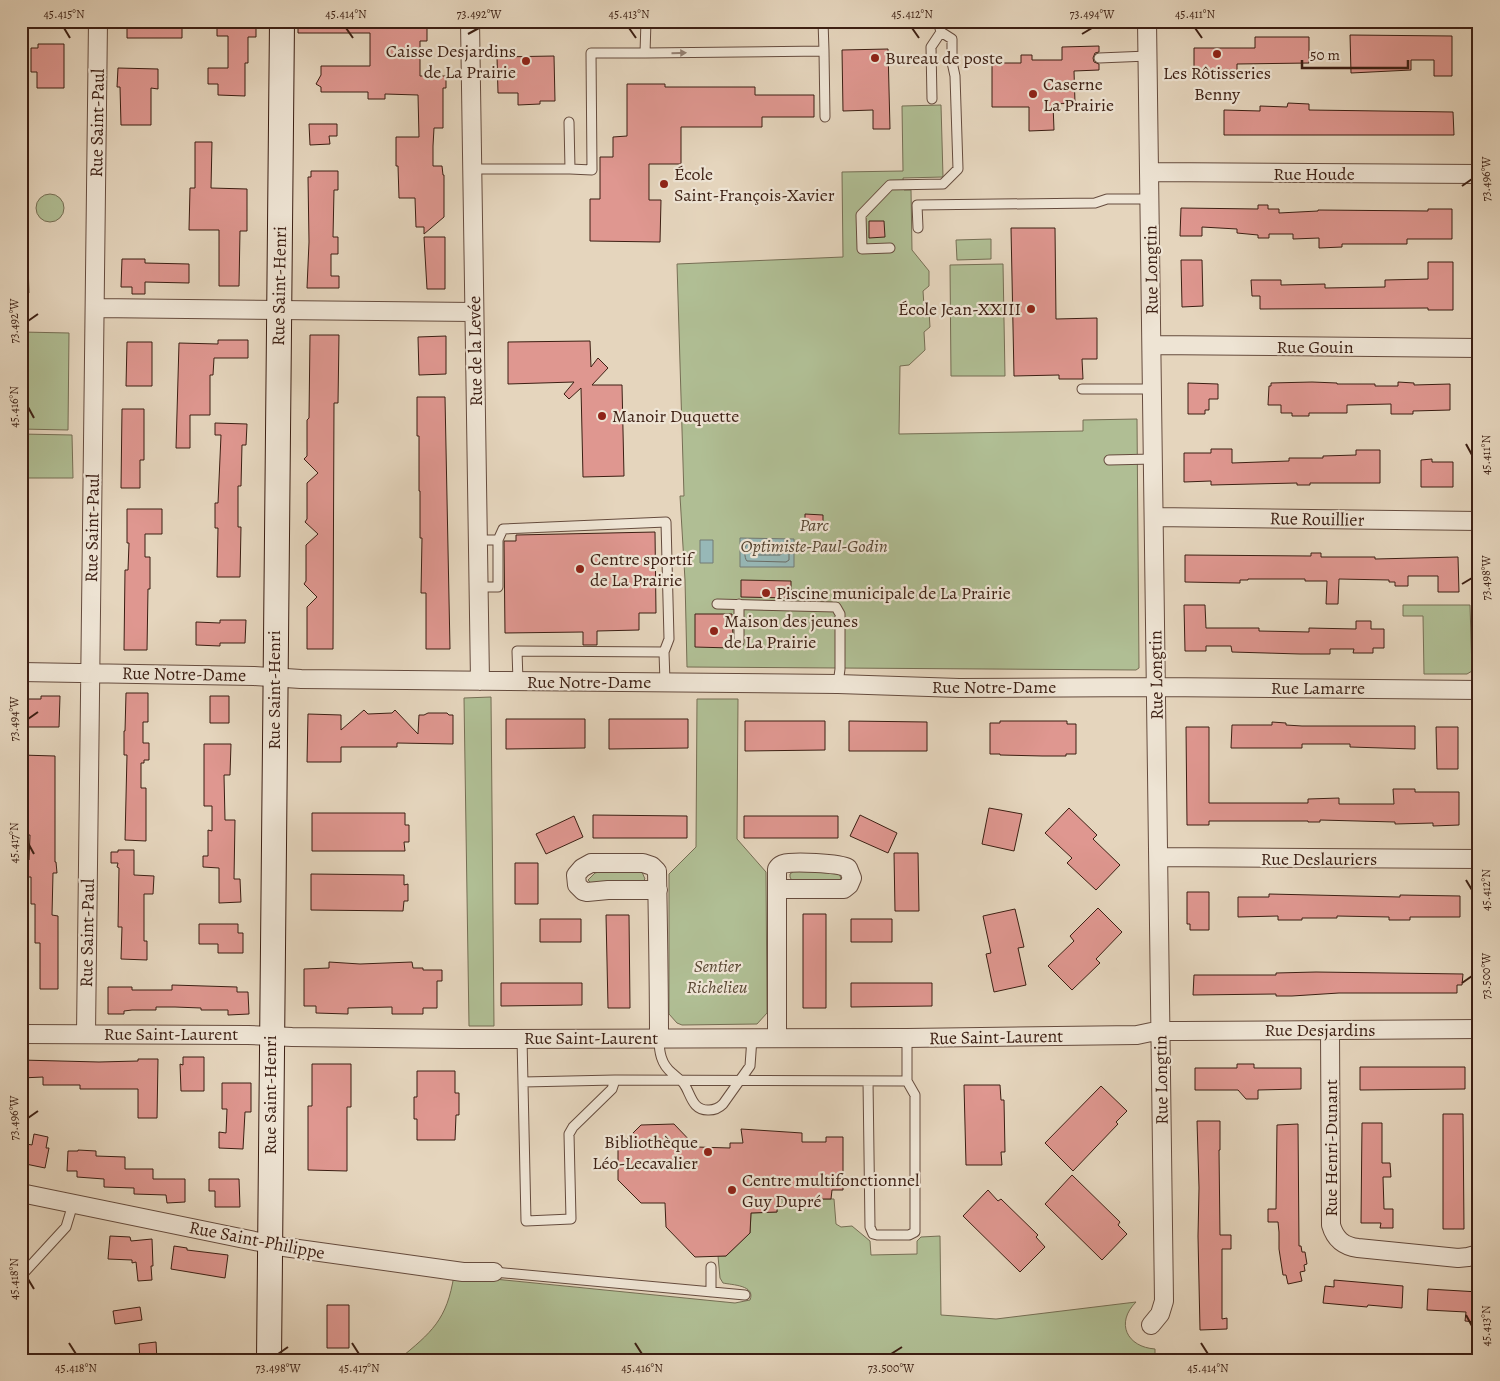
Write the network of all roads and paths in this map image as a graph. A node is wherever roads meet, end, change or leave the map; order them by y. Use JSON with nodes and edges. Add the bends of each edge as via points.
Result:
{"nodes":[{"id":1,"x":98,"y":21,"type":"edge"},
{"id":2,"x":282,"y":21,"type":"edge"},
{"id":3,"x":470,"y":21,"type":"edge"},
{"id":4,"x":646,"y":21,"type":"edge"},
{"id":5,"x":824,"y":21,"type":"edge"},
{"id":6,"x":938,"y":21,"type":"edge"},
{"id":7,"x":1147,"y":21,"type":"edge"},
{"id":8,"x":941,"y":32,"type":"junction"},
{"id":9,"x":824,"y":51,"type":"junction"},
{"id":10,"x":645,"y":53,"type":"junction"},
{"id":11,"x":1148,"y":56,"type":"junction"},
{"id":12,"x":1099,"y":58,"type":"dead end"},
{"id":13,"x":932,"y":99,"type":"dead end"},
{"id":14,"x":825,"y":117,"type":"dead end"},
{"id":15,"x":569,"y":122,"type":"dead end"},
{"id":16,"x":472,"y":169,"type":"junction"},
{"id":17,"x":570,"y":169,"type":"junction"},
{"id":18,"x":1149,"y":172,"type":"junction"},
{"id":19,"x":1479,"y":174,"type":"edge"},
{"id":20,"x":1150,"y":199,"type":"junction"},
{"id":21,"x":918,"y":228,"type":"dead end"},
{"id":22,"x":890,"y":248,"type":"dead end"},
{"id":23,"x":95,"y":308,"type":"junction"},
{"id":24,"x":279,"y":311,"type":"junction"},
{"id":25,"x":474,"y":312,"type":"junction"},
{"id":26,"x":1152,"y":345,"type":"junction"},
{"id":27,"x":1479,"y":348,"type":"edge"},
{"id":28,"x":1082,"y":389,"type":"dead end"},
{"id":29,"x":1152,"y":389,"type":"junction"},
{"id":30,"x":1153,"y":459,"type":"junction"},
{"id":31,"x":1109,"y":460,"type":"dead end"},
{"id":32,"x":1154,"y":517,"type":"junction"},
{"id":33,"x":1479,"y":521,"type":"edge"},
{"id":34,"x":478,"y":540,"type":"junction"},
{"id":35,"x":498,"y":540,"type":"junction"},
{"id":36,"x":479,"y":587,"type":"junction"},
{"id":37,"x":717,"y":604,"type":"dead end"},
{"id":38,"x":739,"y":604,"type":"junction"},
{"id":39,"x":739,"y":642,"type":"dead end"},
{"id":40,"x":664,"y":652,"type":"junction"},
{"id":41,"x":21,"y":672,"type":"edge"},
{"id":42,"x":90,"y":673,"type":"junction"},
{"id":43,"x":275,"y":677,"type":"junction"},
{"id":44,"x":480,"y":681,"type":"junction"},
{"id":45,"x":518,"y":681,"type":"junction"},
{"id":46,"x":665,"y":682,"type":"junction"},
{"id":47,"x":838,"y":684,"type":"junction"},
{"id":48,"x":1156,"y":687,"type":"junction"},
{"id":49,"x":1479,"y":690,"type":"edge"},
{"id":50,"x":1159,"y":858,"type":"junction"},
{"id":51,"x":1479,"y":859,"type":"edge"},
{"id":52,"x":777,"y":889,"type":"dead end"},
{"id":53,"x":658,"y":890,"type":"dead end"},
{"id":54,"x":1479,"y":1029,"type":"edge"},
{"id":55,"x":1330,"y":1030,"type":"junction"},
{"id":56,"x":1161,"y":1031,"type":"junction"},
{"id":57,"x":21,"y":1034,"type":"edge"},
{"id":58,"x":86,"y":1034,"type":"junction"},
{"id":59,"x":271,"y":1036,"type":"junction"},
{"id":60,"x":522,"y":1038,"type":"junction"},
{"id":61,"x":659,"y":1038,"type":"junction"},
{"id":62,"x":752,"y":1038,"type":"junction"},
{"id":63,"x":777,"y":1038,"type":"junction"},
{"id":64,"x":907,"y":1038,"type":"junction"},
{"id":65,"x":615,"y":1080,"type":"junction"},
{"id":66,"x":681,"y":1080,"type":"junction"},
{"id":67,"x":740,"y":1080,"type":"junction"},
{"id":68,"x":868,"y":1081,"type":"junction"},
{"id":69,"x":907,"y":1081,"type":"junction"},
{"id":70,"x":523,"y":1082,"type":"junction"},
{"id":71,"x":21,"y":1193,"type":"edge"},
{"id":72,"x":73,"y":1204,"type":"junction"},
{"id":73,"x":269,"y":1245,"type":"junction"},
{"id":74,"x":1479,"y":1254,"type":"edge"},
{"id":75,"x":711,"y":1267,"type":"dead end"},
{"id":76,"x":494,"y":1272,"type":"joint"},
{"id":77,"x":21,"y":1276,"type":"edge"},
{"id":78,"x":710,"y":1292,"type":"junction"},
{"id":79,"x":745,"y":1295,"type":"dead end"},
{"id":80,"x":1151,"y":1325,"type":"dead end"},
{"id":81,"x":269,"y":1360,"type":"edge"}],
"edges":[{"from":1,"to":23,"type":"street","name":"Rue Saint-Paul"},
{"from":2,"to":24,"type":"street","name":"Rue Saint-Henri"},
{"from":3,"to":16,"type":"street","name":"Rue de la Levée"},
{"from":4,"to":10,"type":"lane"},
{"from":5,"to":9,"type":"lane"},
{"from":6,"to":8,"type":"lane"},
{"from":7,"to":11,"type":"street","name":"Rue Longtin"},
{"from":8,"to":13,"type":"lane","via":[[932,47]]},
{"from":8,"to":22,"type":"lane","via":[[952,39],[958,169],[943,184],[890,184],[861,215],[862,249]]},
{"from":10,"to":9,"type":"lane","one_way":true},
{"from":9,"to":14,"type":"lane"},
{"from":10,"to":17,"type":"lane","via":[[591,53],[592,170]]},
{"from":11,"to":12,"type":"lane"},
{"from":11,"to":18,"type":"street","name":"Rue Longtin"},
{"from":15,"to":17,"type":"lane"},
{"from":16,"to":17,"type":"lane"},
{"from":16,"to":25,"type":"street","name":"Rue de la Levée"},
{"from":18,"to":19,"type":"street","name":"Rue Houde"},
{"from":18,"to":20,"type":"street","name":"Rue Longtin"},
{"from":20,"to":21,"type":"lane","via":[[1107,199],[1094,203],[917,205]]},
{"from":20,"to":26,"type":"street","name":"Rue Longtin"},
{"from":23,"to":24,"type":"street"},
{"from":23,"to":42,"type":"street","name":"Rue Saint-Paul"},
{"from":24,"to":25,"type":"street"},
{"from":24,"to":43,"type":"street","name":"Rue Saint-Henri"},
{"from":25,"to":34,"type":"street","name":"Rue de la Levée"},
{"from":26,"to":27,"type":"street","name":"Rue Gouin"},
{"from":26,"to":29,"type":"street","name":"Rue Longtin"},
{"from":28,"to":29,"type":"lane"},
{"from":29,"to":30,"type":"street","name":"Rue Longtin"},
{"from":30,"to":31,"type":"lane"},
{"from":30,"to":32,"type":"street","name":"Rue Longtin"},
{"from":32,"to":33,"type":"street","name":"Rue Rouillier"},
{"from":32,"to":48,"type":"street","name":"Rue Longtin"},
{"from":34,"to":35,"type":"lane"},
{"from":34,"to":36,"type":"street","name":"Rue de la Levée"},
{"from":35,"to":36,"type":"lane","via":[[498,587]]},
{"from":35,"to":40,"type":"lane","via":[[503,529],[666,522],[670,640]]},
{"from":36,"to":44,"type":"street","name":"Rue de la Levée"},
{"from":37,"to":38,"type":"lane"},
{"from":38,"to":39,"type":"lane"},
{"from":38,"to":47,"type":"lane","via":[[836,607],[840,614]]},
{"from":40,"to":45,"type":"lane","via":[[517,651]]},
{"from":40,"to":46,"type":"lane"},
{"from":41,"to":42,"type":"street","name":"Rue Notre-Dame"},
{"from":42,"to":43,"type":"street","name":"Rue Notre-Dame"},
{"from":42,"to":58,"type":"street","name":"Rue Saint-Paul"},
{"from":43,"to":44,"type":"street","name":"Rue Notre-Dame"},
{"from":43,"to":59,"type":"street","name":"Rue Saint-Henri"},
{"from":44,"to":45,"type":"street","name":"Rue Notre-Dame"},
{"from":45,"to":46,"type":"street","name":"Rue Notre-Dame"},
{"from":46,"to":47,"type":"street","name":"Rue Notre-Dame"},
{"from":47,"to":48,"type":"street","name":"Rue Notre-Dame","via":[[959,688]]},
{"from":48,"to":49,"type":"street","name":"Rue Lamarre"},
{"from":48,"to":50,"type":"street","name":"Rue Longtin"},
{"from":50,"to":51,"type":"street","name":"Rue Deslauriers"},
{"from":50,"to":56,"type":"street","name":"Rue Longtin"},
{"from":52,"to":63,"type":"street"},
{"from":53,"to":61,"type":"street"},
{"from":54,"to":55,"type":"street","name":"Rue Desjardins"},
{"from":55,"to":56,"type":"street","name":"Rue Desjardins"},
{"from":55,"to":74,"type":"street","name":"Rue Henri-Dunant","via":[[1333,1232],[1343,1244],[1358,1248],[1458,1258]]},
{"from":56,"to":64,"type":"street","name":"Rue Saint-Laurent","via":[[1137,1035]]},
{"from":56,"to":80,"type":"street","name":"Rue Longtin","via":[[1164,1301],[1160,1314]]},
{"from":57,"to":58,"type":"street","name":"Rue Saint-Laurent"},
{"from":58,"to":59,"type":"street","name":"Rue Saint-Laurent"},
{"from":59,"to":60,"type":"street","name":"Rue Saint-Laurent"},
{"from":59,"to":73,"type":"street","name":"Rue Saint-Henri"},
{"from":60,"to":61,"type":"street","name":"Rue Saint-Laurent"},
{"from":60,"to":70,"type":"lane"},
{"from":61,"to":62,"type":"street","name":"Rue Saint-Laurent"},
{"from":61,"to":66,"type":"lane","via":[[662,1060]]},
{"from":62,"to":63,"type":"street","name":"Rue Saint-Laurent"},
{"from":62,"to":67,"type":"lane","via":[[752,1062]]},
{"from":63,"to":64,"type":"street","name":"Rue Saint-Laurent"},
{"from":64,"to":69,"type":"lane"},
{"from":65,"to":66,"type":"lane"},
{"from":65,"to":70,"type":"lane"},
{"from":65,"to":70,"type":"lane","via":[[612,1089],[572,1127],[569,1134],[571,1220],[526,1221]]},
{"from":66,"to":67,"type":"lane"},
{"from":66,"to":67,"type":"lane","via":[[694,1104],[703,1110],[719,1108]]},
{"from":67,"to":68,"type":"lane"},
{"from":68,"to":69,"type":"lane"},
{"from":68,"to":69,"type":"lane","via":[[870,1227],[877,1236],[915,1232],[915,1095]]},
{"from":71,"to":72,"type":"street","name":"Rue Saint-Philippe"},
{"from":72,"to":73,"type":"street","name":"Rue Saint-Philippe"},
{"from":72,"to":77,"type":"lane","via":[[66,1227]]},
{"from":73,"to":76,"type":"street","name":"Rue Saint-Philippe","via":[[409,1266]]},
{"from":73,"to":81,"type":"street","name":"Rue Saint-Henri"},
{"from":75,"to":78,"type":"lane"},
{"from":76,"to":78,"type":"lane"},
{"from":78,"to":79,"type":"lane"}]}
